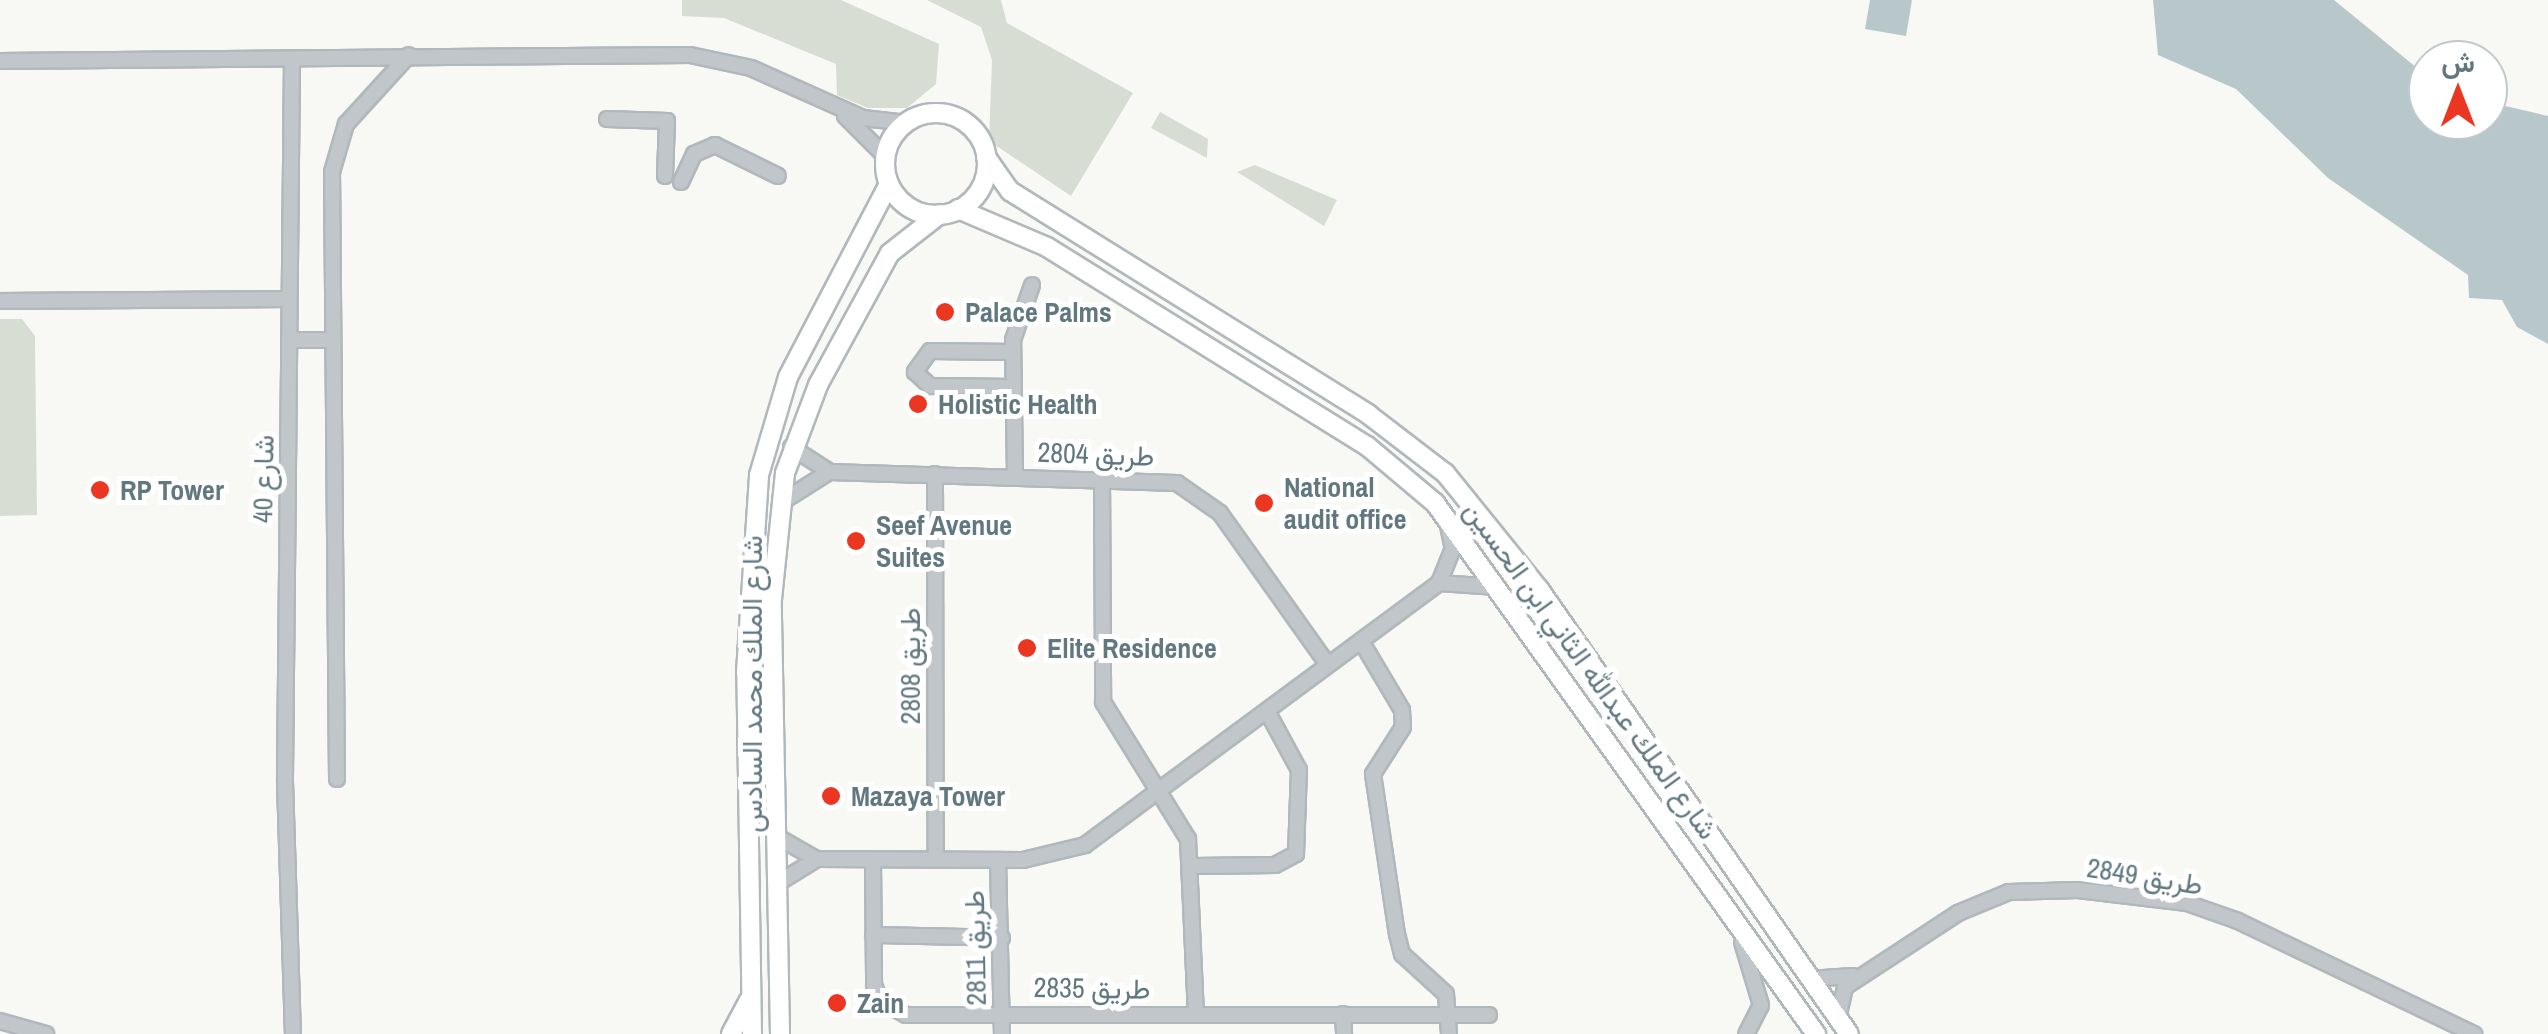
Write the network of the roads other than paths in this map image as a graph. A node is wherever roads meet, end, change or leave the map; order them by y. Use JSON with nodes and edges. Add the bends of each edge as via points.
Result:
{"nodes":[{"id":1,"x":409,"y":55,"type":"junction"},
{"id":2,"x":292,"y":60,"type":"junction"},
{"id":3,"x":0,"y":61,"type":"edge"},
{"id":4,"x":811,"y":93,"type":"junction"},
{"id":5,"x":607,"y":119,"type":"dead end"},
{"id":6,"x":907,"y":122,"type":"junction"},
{"id":7,"x":885,"y":156,"type":"junction"},
{"id":8,"x":986,"y":157,"type":"junction"},
{"id":9,"x":666,"y":176,"type":"dead end"},
{"id":10,"x":778,"y":176,"type":"dead end"},
{"id":11,"x":681,"y":182,"type":"dead end"},
{"id":12,"x":889,"y":184,"type":"junction"},
{"id":13,"x":949,"y":212,"type":"junction"},
{"id":14,"x":1032,"y":285,"type":"dead end"},
{"id":15,"x":290,"y":299,"type":"junction"},
{"id":16,"x":0,"y":301,"type":"edge"},
{"id":17,"x":289,"y":340,"type":"junction"},
{"id":18,"x":330,"y":340,"type":"junction"},
{"id":19,"x":1012,"y":352,"type":"junction"},
{"id":20,"x":1013,"y":387,"type":"junction"},
{"id":21,"x":791,"y":447,"type":"junction"},
{"id":22,"x":830,"y":472,"type":"junction"},
{"id":23,"x":934,"y":474,"type":"junction"},
{"id":24,"x":1015,"y":476,"type":"junction"},
{"id":25,"x":1102,"y":477,"type":"junction"},
{"id":26,"x":1435,"y":502,"type":"junction"},
{"id":27,"x":780,"y":504,"type":"junction"},
{"id":28,"x":1439,"y":583,"type":"junction"},
{"id":29,"x":1502,"y":590,"type":"junction"},
{"id":30,"x":1361,"y":642,"type":"junction"},
{"id":31,"x":1328,"y":664,"type":"junction"},
{"id":32,"x":1268,"y":713,"type":"junction"},
{"id":33,"x":337,"y":779,"type":"dead end"},
{"id":34,"x":1162,"y":788,"type":"junction"},
{"id":35,"x":776,"y":836,"type":"junction"},
{"id":36,"x":816,"y":859,"type":"junction"},
{"id":37,"x":936,"y":859,"type":"junction"},
{"id":38,"x":873,"y":860,"type":"junction"},
{"id":39,"x":998,"y":860,"type":"junction"},
{"id":40,"x":1194,"y":866,"type":"junction"},
{"id":41,"x":778,"y":883,"type":"junction"},
{"id":42,"x":1718,"y":897,"type":"junction"},
{"id":43,"x":873,"y":936,"type":"junction"},
{"id":44,"x":1002,"y":938,"type":"junction"},
{"id":45,"x":1863,"y":972,"type":"junction"},
{"id":46,"x":1810,"y":979,"type":"junction"},
{"id":47,"x":752,"y":995,"type":"junction"},
{"id":48,"x":1002,"y":1012,"type":"junction"},
{"id":49,"x":1196,"y":1014,"type":"junction"},
{"id":50,"x":1343,"y":1014,"type":"junction"},
{"id":51,"x":1448,"y":1014,"type":"junction"},
{"id":52,"x":1489,"y":1014,"type":"dead end"},
{"id":53,"x":0,"y":1021,"type":"edge"},
{"id":54,"x":1844,"y":1027,"type":"edge"},
{"id":55,"x":289,"y":1029,"type":"edge"},
{"id":56,"x":46,"y":1034,"type":"edge"},
{"id":57,"x":731,"y":1034,"type":"edge"},
{"id":58,"x":752,"y":1034,"type":"edge"},
{"id":59,"x":780,"y":1034,"type":"edge"},
{"id":60,"x":1002,"y":1034,"type":"edge"},
{"id":61,"x":1344,"y":1034,"type":"edge"},
{"id":62,"x":1449,"y":1034,"type":"edge"},
{"id":63,"x":1746,"y":1034,"type":"edge"},
{"id":64,"x":1816,"y":1034,"type":"edge"},
{"id":65,"x":2474,"y":1034,"type":"edge"}],
"edges":[{"from":1,"to":2,"type":"street"},
{"from":1,"to":4,"type":"street","via":[[690,55]]},
{"from":1,"to":18,"type":"street","via":[[346,124],[334,155]]},
{"from":2,"to":3,"type":"street"},
{"from":2,"to":15,"type":"street","name":"شارع 40"},
{"from":4,"to":6,"type":"street","via":[[863,118]]},
{"from":4,"to":7,"type":"street"},
{"from":5,"to":9,"type":"street","via":[[668,121]]},
{"from":6,"to":7,"type":"main road"},
{"from":6,"to":8,"type":"main road","via":[[954,116],[978,134]]},
{"from":7,"to":12,"type":"main road"},
{"from":8,"to":13,"type":"main road","via":[[984,182]]},
{"from":8,"to":46,"type":"main road","name":"شارع الملك عبدالله الثاني ابن الحسين","via":[[1010,191],[1368,414],[1445,473],[1539,589]]},
{"from":10,"to":11,"type":"street","via":[[715,145],[694,154]]},
{"from":12,"to":13,"type":"main road","via":[[909,208]]},
{"from":12,"to":47,"type":"main road","name":"شارع الملك محمد السادس","via":[[788,377],[759,475],[746,672]]},
{"from":13,"to":21,"type":"main road","name":"شارع الملك محمد السادس","via":[[890,253]]},
{"from":13,"to":26,"type":"main road","name":"شارع الملك عبدالله الثاني ابن الحسين","via":[[1047,246],[1366,446]]},
{"from":14,"to":19,"type":"street","name":"طريق 2804"},
{"from":15,"to":16,"type":"street"},
{"from":15,"to":17,"type":"street","name":"شارع 40"},
{"from":17,"to":18,"type":"street"},
{"from":17,"to":55,"type":"street","name":"شارع 40"},
{"from":18,"to":33,"type":"street"},
{"from":19,"to":20,"type":"street","name":"طريق 2804"},
{"from":19,"to":20,"type":"street","via":[[930,352],[915,372],[930,386]]},
{"from":20,"to":24,"type":"street","name":"طريق 2804"},
{"from":21,"to":22,"type":"street"},
{"from":21,"to":27,"type":"main road","name":"شارع الملك محمد السادس"},
{"from":22,"to":23,"type":"street","name":"طريق 2804"},
{"from":22,"to":27,"type":"street"},
{"from":23,"to":24,"type":"street","name":"طريق 2804"},
{"from":23,"to":37,"type":"street","name":"طريق 2808"},
{"from":24,"to":25,"type":"street","name":"طريق 2804"},
{"from":25,"to":31,"type":"street","name":"طريق 2804","via":[[1165,480],[1208,503]]},
{"from":25,"to":34,"type":"street","via":[[1103,702]]},
{"from":26,"to":28,"type":"street","via":[[1453,549]]},
{"from":26,"to":29,"type":"main road","name":"شارع الملك عبدالله الثاني ابن الحسين"},
{"from":27,"to":35,"type":"main road","name":"شارع الملك محمد السادس"},
{"from":28,"to":29,"type":"street"},
{"from":28,"to":30,"type":"street"},
{"from":29,"to":42,"type":"main road","name":"شارع الملك عبدالله الثاني ابن الحسين"},
{"from":30,"to":31,"type":"street"},
{"from":30,"to":51,"type":"street","via":[[1388,680],[1403,727],[1373,774],[1397,934],[1402,954],[1446,994]]},
{"from":31,"to":32,"type":"street"},
{"from":32,"to":34,"type":"street"},
{"from":32,"to":40,"type":"street","via":[[1299,770],[1296,854],[1284,864]]},
{"from":34,"to":39,"type":"street","via":[[1068,854]]},
{"from":34,"to":40,"type":"street"},
{"from":35,"to":36,"type":"street"},
{"from":35,"to":41,"type":"main road","name":"شارع الملك محمد السادس"},
{"from":36,"to":38,"type":"street"},
{"from":36,"to":41,"type":"street"},
{"from":37,"to":38,"type":"street"},
{"from":37,"to":39,"type":"street"},
{"from":38,"to":43,"type":"street","name":"طريق 2835"},
{"from":39,"to":44,"type":"street","name":"طريق 2811"},
{"from":40,"to":49,"type":"street"},
{"from":41,"to":59,"type":"main road","name":"شارع الملك محمد السادس"},
{"from":42,"to":63,"type":"street","via":[[1759,983],[1761,1006]]},
{"from":42,"to":64,"type":"main road","name":"شارع الملك عبدالله الثاني ابن الحسين"},
{"from":43,"to":44,"type":"street"},
{"from":43,"to":48,"type":"street","name":"طريق 2835","via":[[874,985],[895,1010]]},
{"from":44,"to":48,"type":"street","name":"طريق 2811"},
{"from":45,"to":46,"type":"street","name":"طريق 2849"},
{"from":45,"to":54,"type":"street","name":"طريق 2849","via":[[1840,993]]},
{"from":45,"to":65,"type":"street","name":"طريق 2849","via":[[2009,892],[2133,894],[2238,921]]},
{"from":46,"to":54,"type":"main road","name":"شارع الملك عبدالله الثاني ابن الحسين"},
{"from":47,"to":57,"type":"main road"},
{"from":47,"to":58,"type":"main road","name":"شارع الملك محمد السادس"},
{"from":48,"to":49,"type":"street","name":"طريق 2835"},
{"from":48,"to":60,"type":"street","name":"طريق 2811"},
{"from":49,"to":50,"type":"street","name":"طريق 2835"},
{"from":50,"to":51,"type":"street","name":"طريق 2835"},
{"from":50,"to":61,"type":"street"},
{"from":51,"to":52,"type":"street","name":"طريق 2835"},
{"from":51,"to":62,"type":"street"},
{"from":53,"to":56,"type":"street"}]}
